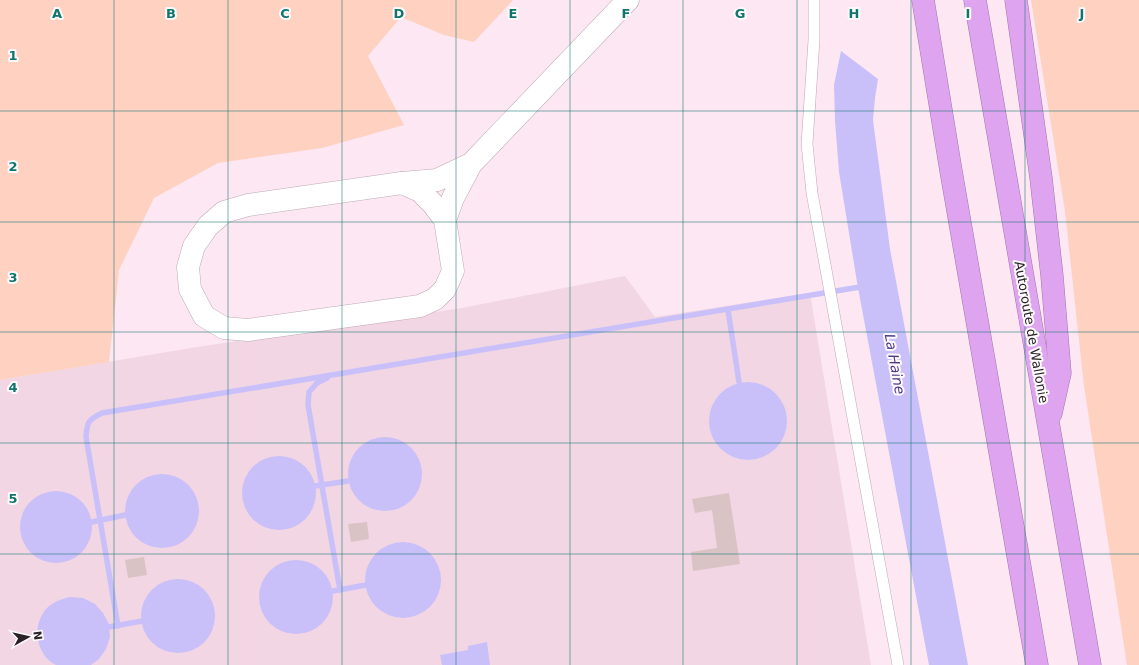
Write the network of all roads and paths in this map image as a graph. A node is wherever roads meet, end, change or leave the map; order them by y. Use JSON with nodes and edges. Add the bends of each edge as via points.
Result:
{"nodes":[{"id":1,"x":628,"y":0,"type":"edge"},
{"id":2,"x":814,"y":0,"type":"edge"},
{"id":3,"x":818,"y":0,"type":"edge"},
{"id":4,"x":923,"y":0,"type":"edge"},
{"id":5,"x":975,"y":0,"type":"edge"},
{"id":6,"x":1016,"y":0,"type":"edge"},
{"id":7,"x":814,"y":18,"type":"junction"},
{"id":8,"x":471,"y":164,"type":"junction"},
{"id":9,"x":402,"y":183,"type":"junction"},
{"id":10,"x":445,"y":220,"type":"junction"},
{"id":11,"x":1048,"y":424,"type":"junction"},
{"id":12,"x":898,"y":665,"type":"edge"},
{"id":13,"x":1037,"y":665,"type":"edge"},
{"id":14,"x":1090,"y":665,"type":"edge"}],
"edges":[{"from":1,"to":8,"type":"street"},
{"from":2,"to":7,"type":"lane"},
{"from":3,"to":7,"type":"lane"},
{"from":4,"to":13,"type":"highway"},
{"from":5,"to":11,"type":"highway","name":"Autoroute de Wallonie"},
{"from":6,"to":11,"type":"highway","via":[[1041,178],[1060,373]]},
{"from":7,"to":12,"type":"lane","via":[[807,144],[812,193]]},
{"from":8,"to":9,"type":"street","via":[[437,180]]},
{"from":8,"to":10,"type":"street","via":[[453,198]]},
{"from":9,"to":10,"type":"street","via":[[420,191]]},
{"from":9,"to":10,"type":"street","via":[[248,205],[224,212],[208,226],[194,246],[188,267],[190,289],[204,316],[224,328],[248,330],[420,306],[435,299],[445,289],[453,271]]},
{"from":11,"to":14,"type":"highway","name":"Autoroute de Wallonie"}]}
